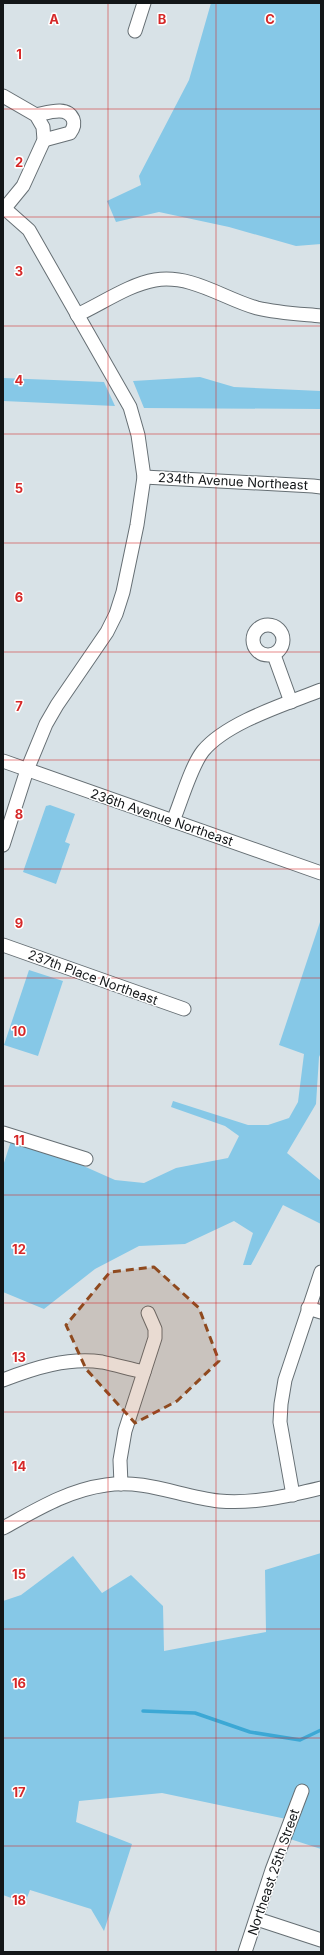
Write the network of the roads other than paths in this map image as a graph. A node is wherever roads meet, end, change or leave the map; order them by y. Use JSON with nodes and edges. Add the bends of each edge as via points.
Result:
{"nodes":[{"id":1,"x":144,"y":3,"type":"edge"},
{"id":2,"x":135,"y":31,"type":"dead end"},
{"id":3,"x":3,"y":96,"type":"edge"},
{"id":4,"x":36,"y":115,"type":"junction"},
{"id":5,"x":44,"y":140,"type":"junction"},
{"id":6,"x":4,"y":207,"type":"edge"},
{"id":7,"x":78,"y":315,"type":"junction"},
{"id":8,"x":321,"y":316,"type":"edge"},
{"id":9,"x":144,"y":477,"type":"junction"},
{"id":10,"x":321,"y":488,"type":"edge"},
{"id":11,"x":274,"y":655,"type":"dead end"},
{"id":12,"x":319,"y":693,"type":"edge"},
{"id":13,"x":291,"y":702,"type":"junction"},
{"id":14,"x":3,"y":761,"type":"edge"},
{"id":15,"x":27,"y":770,"type":"junction"},
{"id":16,"x":173,"y":821,"type":"junction"},
{"id":17,"x":3,"y":845,"type":"edge"},
{"id":18,"x":321,"y":873,"type":"edge"},
{"id":19,"x":3,"y":945,"type":"edge"},
{"id":20,"x":184,"y":1009,"type":"dead end"},
{"id":21,"x":3,"y":1133,"type":"edge"},
{"id":22,"x":86,"y":1159,"type":"dead end"},
{"id":23,"x":321,"y":1272,"type":"edge"},
{"id":24,"x":308,"y":1308,"type":"junction"},
{"id":25,"x":321,"y":1312,"type":"edge"},
{"id":26,"x":148,"y":1313,"type":"dead end"},
{"id":27,"x":144,"y":1372,"type":"junction"},
{"id":28,"x":4,"y":1376,"type":"edge"},
{"id":29,"x":121,"y":1484,"type":"junction"},
{"id":30,"x":321,"y":1488,"type":"edge"},
{"id":31,"x":293,"y":1495,"type":"junction"},
{"id":32,"x":3,"y":1528,"type":"edge"},
{"id":33,"x":302,"y":1791,"type":"dead end"},
{"id":34,"x":257,"y":1919,"type":"junction"},
{"id":35,"x":321,"y":1940,"type":"edge"},
{"id":36,"x":245,"y":1952,"type":"edge"}],
"edges":[{"from":1,"to":2,"type":"street"},
{"from":3,"to":4,"type":"street"},
{"from":4,"to":5,"type":"street","via":[[43,128]]},
{"from":4,"to":5,"type":"street","via":[[63,110],[74,120],[70,133]]},
{"from":5,"to":6,"type":"street","via":[[23,186]]},
{"from":6,"to":7,"type":"street","via":[[29,230]]},
{"from":7,"to":8,"type":"street","via":[[136,286],[156,280],[192,283],[257,307]]},
{"from":7,"to":9,"type":"street","via":[[130,407],[138,435]]},
{"from":9,"to":10,"type":"street","name":"234th Avenue Northeast"},
{"from":9,"to":15,"type":"street","via":[[137,525],[116,614],[104,637],[50,718]]},
{"from":11,"to":13,"type":"street"},
{"from":12,"to":13,"type":"street"},
{"from":13,"to":16,"type":"street","via":[[231,728],[203,751]]},
{"from":14,"to":15,"type":"street","name":"236th Avenue Northeast"},
{"from":15,"to":16,"type":"street","name":"236th Avenue Northeast"},
{"from":15,"to":17,"type":"street"},
{"from":16,"to":18,"type":"street","name":"236th Avenue Northeast"},
{"from":19,"to":20,"type":"street","name":"237th Place Northeast"},
{"from":21,"to":22,"type":"street"},
{"from":23,"to":24,"type":"street"},
{"from":24,"to":25,"type":"street"},
{"from":24,"to":31,"type":"street","via":[[285,1380],[281,1404],[280,1422]]},
{"from":26,"to":27,"type":"street","via":[[155,1329],[155,1338]]},
{"from":27,"to":28,"type":"street","via":[[101,1362],[78,1361],[53,1364]]},
{"from":27,"to":29,"type":"street","via":[[122,1447]]},
{"from":29,"to":31,"type":"street","via":[[165,1489],[218,1501],[241,1502]]},
{"from":29,"to":32,"type":"street","via":[[100,1486],[57,1498]]},
{"from":30,"to":31,"type":"street"},
{"from":33,"to":34,"type":"street","name":"Northeast 25th Street","via":[[272,1870]]},
{"from":34,"to":35,"type":"street"},
{"from":34,"to":36,"type":"street","name":"Northeast 25th Street"}]}
